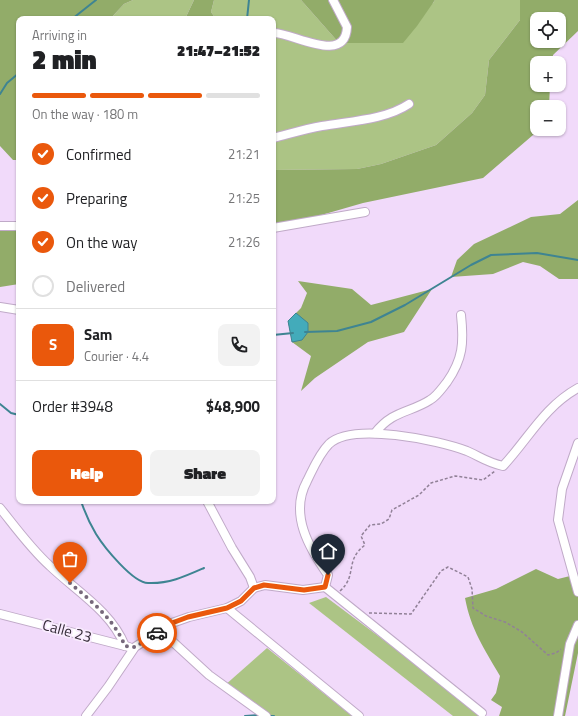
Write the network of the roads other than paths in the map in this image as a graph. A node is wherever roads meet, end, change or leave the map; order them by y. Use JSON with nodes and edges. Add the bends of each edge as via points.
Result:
{"nodes":[{"id":1,"x":334,"y":0,"type":"edge"},
{"id":2,"x":276,"y":34,"type":"edge"},
{"id":3,"x":409,"y":104,"type":"dead end"},
{"id":4,"x":276,"y":137,"type":"edge"},
{"id":5,"x":365,"y":212,"type":"dead end"},
{"id":6,"x":0,"y":226,"type":"edge"},
{"id":7,"x":16,"y":226,"type":"edge"},
{"id":8,"x":276,"y":227,"type":"edge"},
{"id":9,"x":0,"y":307,"type":"edge"},
{"id":10,"x":16,"y":310,"type":"edge"},
{"id":11,"x":461,"y":315,"type":"dead end"},
{"id":12,"x":578,"y":388,"type":"edge"},
{"id":13,"x":375,"y":433,"type":"junction"},
{"id":14,"x":578,"y":444,"type":"edge"},
{"id":15,"x":208,"y":504,"type":"edge"},
{"id":16,"x":0,"y":508,"type":"edge"},
{"id":17,"x":325,"y":587,"type":"junction"},
{"id":18,"x":254,"y":588,"type":"junction"},
{"id":19,"x":578,"y":592,"type":"edge"},
{"id":20,"x":227,"y":608,"type":"junction"},
{"id":21,"x":0,"y":614,"type":"edge"},
{"id":22,"x":578,"y":625,"type":"edge"},
{"id":23,"x":161,"y":631,"type":"junction"},
{"id":24,"x":125,"y":646,"type":"junction"},
{"id":25,"x":135,"y":647,"type":"junction"},
{"id":26,"x":482,"y":713,"type":"dead end"},
{"id":27,"x":86,"y":716,"type":"edge"},
{"id":28,"x":266,"y":716,"type":"edge"},
{"id":29,"x":358,"y":716,"type":"edge"},
{"id":30,"x":558,"y":716,"type":"edge"}],
"edges":[{"from":1,"to":2,"type":"street","via":[[347,27],[344,39],[338,44],[315,44]]},
{"from":3,"to":4,"type":"street","via":[[375,117]]},
{"from":5,"to":8,"type":"street"},
{"from":6,"to":7,"type":"street"},
{"from":9,"to":10,"type":"street"},
{"from":11,"to":13,"type":"street","via":[[462,351],[455,371],[431,400],[401,412],[382,424]]},
{"from":12,"to":13,"type":"street","via":[[554,404],[503,466],[488,463],[466,451],[434,442]]},
{"from":13,"to":17,"type":"street","via":[[356,433],[338,438],[329,444],[304,485],[301,520],[312,552],[328,575]]},
{"from":14,"to":19,"type":"street","via":[[562,489],[558,520]]},
{"from":15,"to":18,"type":"street"},
{"from":16,"to":24,"type":"street","via":[[36,552],[103,612]]},
{"from":17,"to":18,"type":"street","via":[[304,590],[264,585]]},
{"from":17,"to":26,"type":"street"},
{"from":18,"to":20,"type":"street","via":[[241,601]]},
{"from":20,"to":23,"type":"street","via":[[188,617],[172,623]]},
{"from":20,"to":29,"type":"street"},
{"from":21,"to":24,"type":"street","name":"Calle 23"},
{"from":22,"to":30,"type":"street","via":[[570,644]]},
{"from":23,"to":25,"type":"street"},
{"from":23,"to":28,"type":"street","via":[[210,675]]},
{"from":24,"to":25,"type":"street","name":"Calle 23"},
{"from":25,"to":27,"type":"street"}]}
